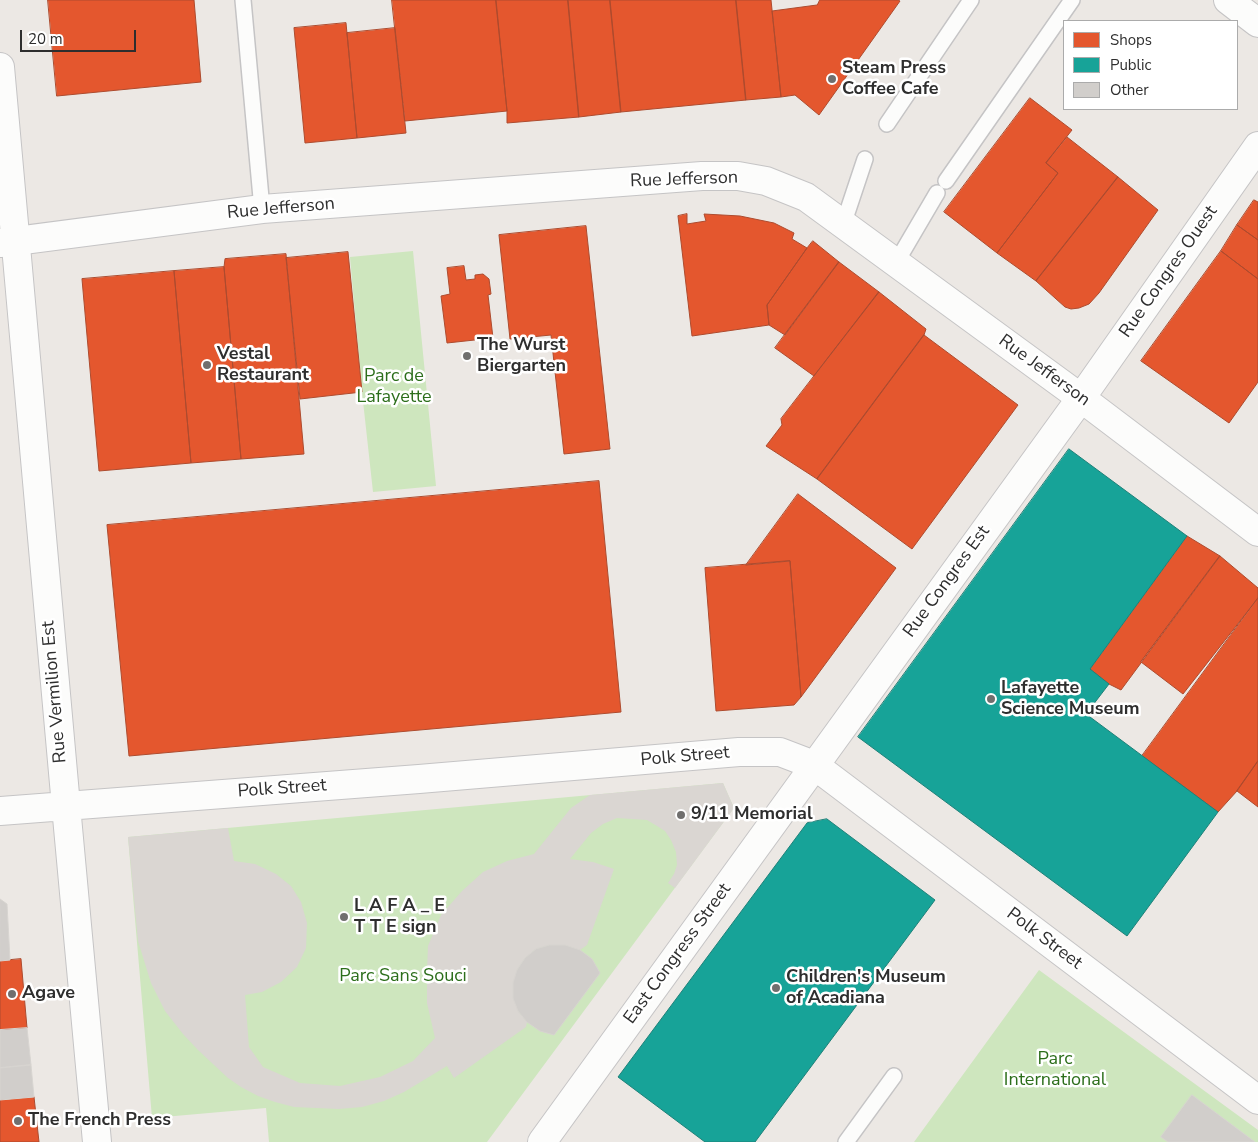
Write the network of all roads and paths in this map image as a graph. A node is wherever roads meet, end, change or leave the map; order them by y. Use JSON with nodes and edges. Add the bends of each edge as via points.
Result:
{"nodes":[{"id":1,"x":243,"y":0,"type":"edge"},
{"id":2,"x":971,"y":0,"type":"edge"},
{"id":3,"x":1072,"y":0,"type":"edge"},
{"id":4,"x":1228,"y":0,"type":"edge"},
{"id":5,"x":1258,"y":23,"type":"edge"},
{"id":6,"x":0,"y":67,"type":"edge"},
{"id":7,"x":887,"y":124,"type":"dead end"},
{"id":8,"x":1258,"y":146,"type":"edge"},
{"id":9,"x":865,"y":159,"type":"dead end"},
{"id":10,"x":262,"y":209,"type":"junction"},
{"id":11,"x":843,"y":224,"type":"junction"},
{"id":12,"x":8,"y":242,"type":"edge"},
{"id":13,"x":896,"y":263,"type":"junction"},
{"id":14,"x":1080,"y":398,"type":"junction"},
{"id":15,"x":1258,"y":532,"type":"edge"},
{"id":16,"x":814,"y":765,"type":"junction"},
{"id":17,"x":66,"y":806,"type":"junction"},
{"id":18,"x":0,"y":812,"type":"edge"},
{"id":19,"x":894,"y":1076,"type":"dead end"},
{"id":20,"x":1258,"y":1100,"type":"edge"},
{"id":21,"x":97,"y":1142,"type":"edge"},
{"id":22,"x":542,"y":1142,"type":"edge"},
{"id":23,"x":846,"y":1142,"type":"edge"}],
"edges":[{"from":1,"to":10,"type":"lane"},
{"from":2,"to":7,"type":"lane"},
{"from":3,"to":13,"type":"lane","via":[[941,187]]},
{"from":4,"to":5,"type":"street"},
{"from":6,"to":12,"type":"street","name":"Rue Vermilion Est"},
{"from":8,"to":14,"type":"street","name":"Rue Congres Ouest"},
{"from":9,"to":11,"type":"lane"},
{"from":10,"to":11,"type":"street","name":"Rue Jefferson","via":[[738,176],[766,181],[806,197]]},
{"from":10,"to":12,"type":"street","name":"Rue Jefferson"},
{"from":11,"to":13,"type":"street","name":"Rue Jefferson"},
{"from":12,"to":17,"type":"street","name":"Rue Vermilion Est"},
{"from":13,"to":14,"type":"street","name":"Rue Jefferson"},
{"from":14,"to":15,"type":"street","name":"Rue Jefferson"},
{"from":14,"to":16,"type":"street","name":"Rue Congres Est"},
{"from":16,"to":17,"type":"street","name":"Polk Street","via":[[780,752],[740,752]]},
{"from":16,"to":20,"type":"street","name":"Polk Street"},
{"from":16,"to":22,"type":"street","name":"East Congress Street"},
{"from":17,"to":18,"type":"street","name":"Polk Street"},
{"from":17,"to":21,"type":"street","name":"Rue Vermilion Est"},
{"from":19,"to":23,"type":"lane"}]}
